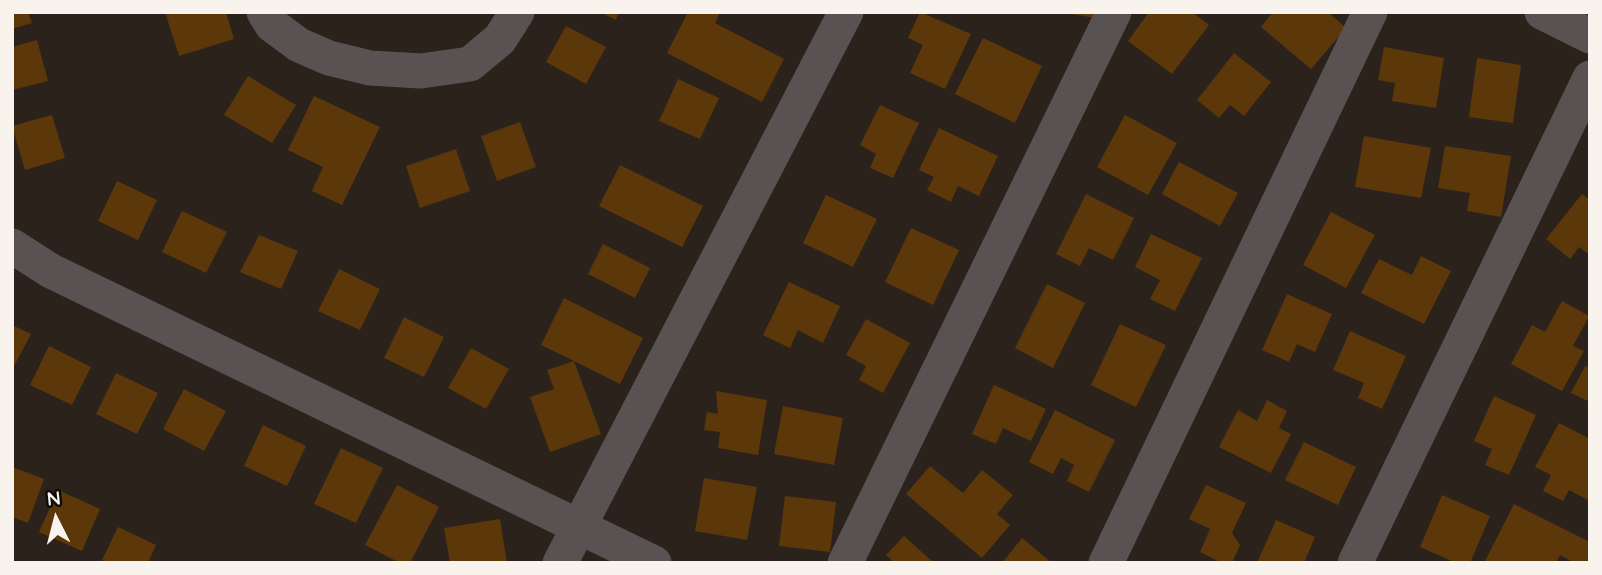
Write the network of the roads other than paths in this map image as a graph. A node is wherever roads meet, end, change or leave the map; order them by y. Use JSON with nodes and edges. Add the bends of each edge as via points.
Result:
{"nodes":[{"id":1,"x":264,"y":12,"type":"edge"},
{"id":2,"x":517,"y":12,"type":"edge"},
{"id":3,"x":846,"y":12,"type":"edge"},
{"id":4,"x":1115,"y":12,"type":"edge"},
{"id":5,"x":1370,"y":12,"type":"edge"},
{"id":6,"x":1542,"y":12,"type":"edge"},
{"id":7,"x":1590,"y":36,"type":"edge"},
{"id":8,"x":1590,"y":78,"type":"edge"},
{"id":9,"x":12,"y":246,"type":"edge"},
{"id":10,"x":577,"y":527,"type":"junction"},
{"id":11,"x":560,"y":563,"type":"edge"},
{"id":12,"x":654,"y":563,"type":"edge"},
{"id":13,"x":845,"y":563,"type":"edge"},
{"id":14,"x":1106,"y":563,"type":"edge"},
{"id":15,"x":1355,"y":563,"type":"edge"}],
"edges":[{"from":1,"to":2,"type":"street","via":[[272,25],[299,45],[329,58],[370,68],[421,71],[470,64],[500,39]]},
{"from":3,"to":10,"type":"street"},
{"from":4,"to":13,"type":"street"},
{"from":5,"to":14,"type":"street"},
{"from":6,"to":7,"type":"street"},
{"from":8,"to":15,"type":"street"},
{"from":9,"to":10,"type":"street","via":[[51,271]]},
{"from":10,"to":11,"type":"street"},
{"from":10,"to":12,"type":"street"}]}
